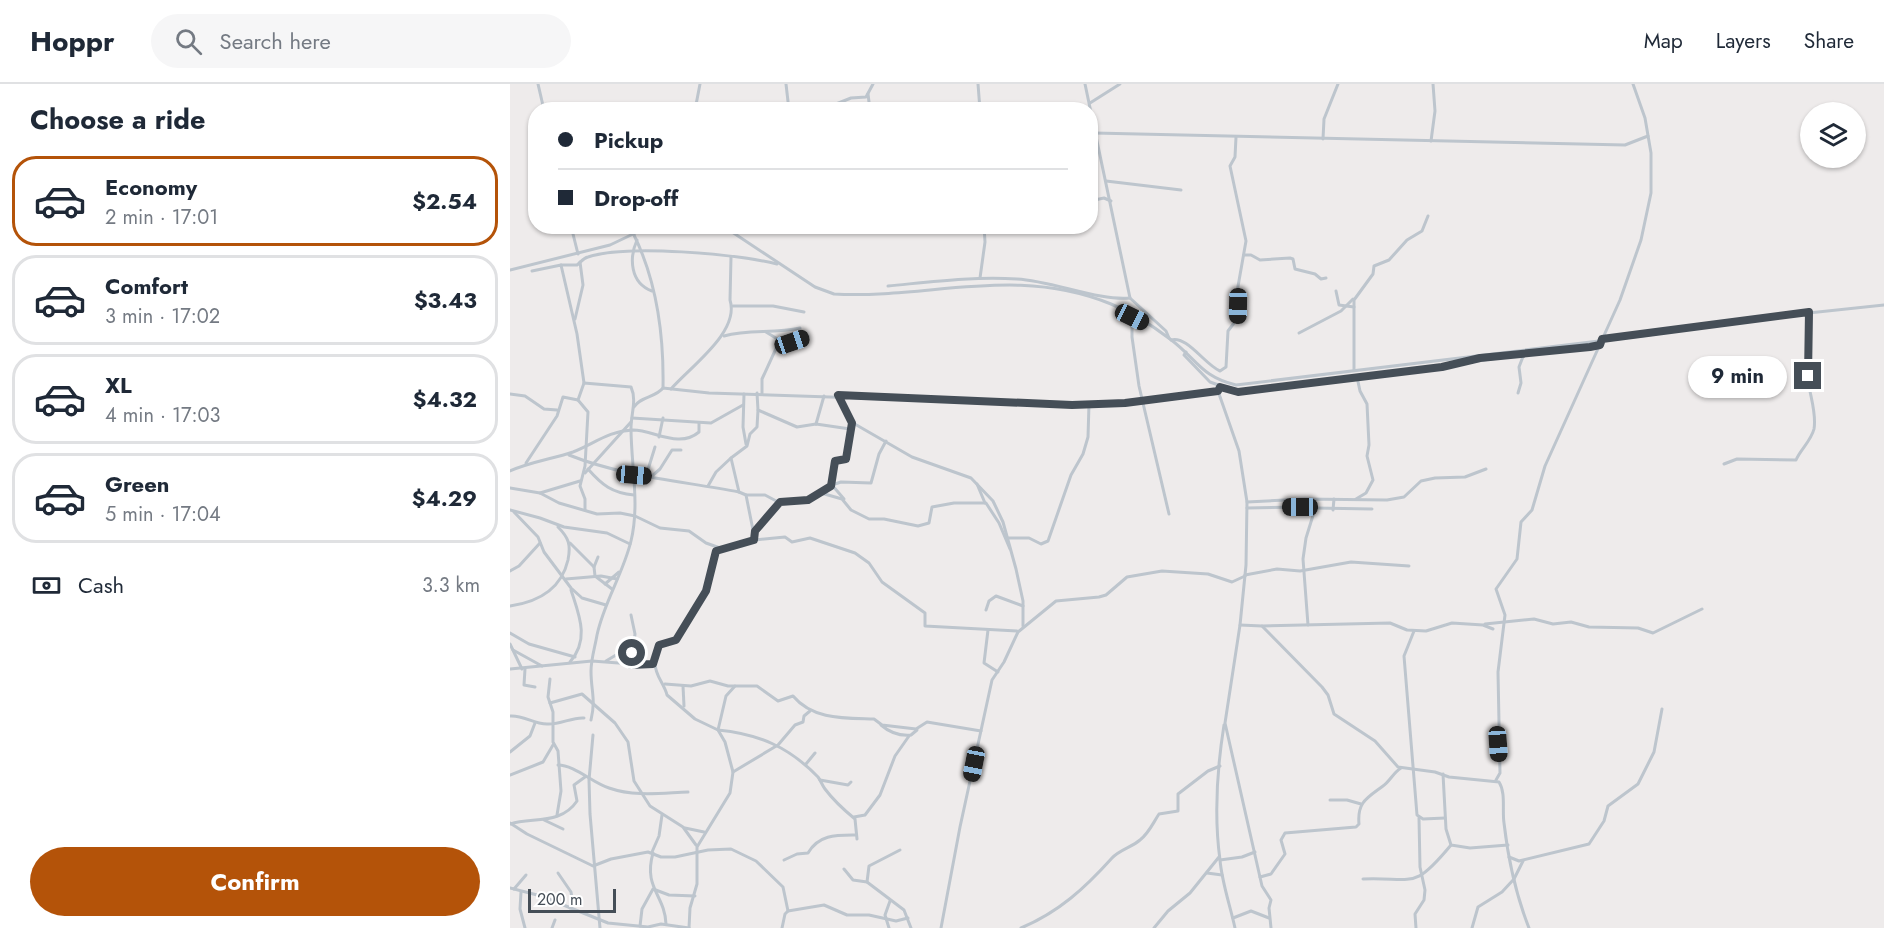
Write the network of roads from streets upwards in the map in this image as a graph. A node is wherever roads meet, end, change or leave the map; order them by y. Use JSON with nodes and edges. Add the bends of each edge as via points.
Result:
{"nodes":[{"id":1,"x":538,"y":84,"type":"edge"},
{"id":2,"x":700,"y":84,"type":"edge"},
{"id":3,"x":786,"y":84,"type":"edge"},
{"id":4,"x":868,"y":84,"type":"edge"},
{"id":5,"x":873,"y":84,"type":"edge"},
{"id":6,"x":978,"y":84,"type":"edge"},
{"id":7,"x":1085,"y":84,"type":"edge"},
{"id":8,"x":1120,"y":84,"type":"edge"},
{"id":9,"x":1338,"y":84,"type":"edge"},
{"id":10,"x":1434,"y":84,"type":"edge"},
{"id":11,"x":1634,"y":85,"type":"edge"},
{"id":12,"x":868,"y":90,"type":"junction"},
{"id":13,"x":542,"y":102,"type":"edge"},
{"id":14,"x":697,"y":102,"type":"edge"},
{"id":15,"x":788,"y":102,"type":"edge"},
{"id":16,"x":841,"y":102,"type":"edge"},
{"id":17,"x":869,"y":102,"type":"edge"},
{"id":18,"x":979,"y":102,"type":"edge"},
{"id":19,"x":1089,"y":102,"type":"edge"},
{"id":20,"x":1092,"y":102,"type":"edge"},
{"id":21,"x":1098,"y":134,"type":"edge"},
{"id":22,"x":1648,"y":136,"type":"junction"},
{"id":23,"x":1236,"y":137,"type":"junction"},
{"id":24,"x":1323,"y":139,"type":"junction"},
{"id":25,"x":1431,"y":141,"type":"junction"},
{"id":26,"x":1098,"y":147,"type":"edge"},
{"id":27,"x":1106,"y":181,"type":"junction"},
{"id":28,"x":1181,"y":190,"type":"dead end"},
{"id":29,"x":1098,"y":199,"type":"edge"},
{"id":30,"x":1110,"y":201,"type":"junction"},
{"id":31,"x":1428,"y":216,"type":"dead end"},
{"id":32,"x":573,"y":234,"type":"edge"},
{"id":33,"x":631,"y":234,"type":"edge"},
{"id":34,"x":634,"y":234,"type":"edge"},
{"id":35,"x":735,"y":234,"type":"edge"},
{"id":36,"x":984,"y":234,"type":"edge"},
{"id":37,"x":637,"y":240,"type":"junction"},
{"id":38,"x":631,"y":252,"type":"junction"},
{"id":39,"x":643,"y":252,"type":"junction"},
{"id":40,"x":578,"y":254,"type":"junction"},
{"id":41,"x":1244,"y":255,"type":"junction"},
{"id":42,"x":731,"y":256,"type":"junction"},
{"id":43,"x":580,"y":262,"type":"junction"},
{"id":44,"x":561,"y":264,"type":"junction"},
{"id":45,"x":781,"y":265,"type":"junction"},
{"id":46,"x":510,"y":270,"type":"edge"},
{"id":47,"x":532,"y":271,"type":"dead end"},
{"id":48,"x":980,"y":278,"type":"junction"},
{"id":49,"x":1326,"y":278,"type":"dead end"},
{"id":50,"x":888,"y":286,"type":"dead end"},
{"id":51,"x":652,"y":291,"type":"junction"},
{"id":52,"x":1336,"y":291,"type":"dead end"},
{"id":53,"x":1130,"y":298,"type":"junction"},
{"id":54,"x":1354,"y":298,"type":"junction"},
{"id":55,"x":1120,"y":299,"type":"junction"},
{"id":56,"x":1348,"y":305,"type":"junction"},
{"id":57,"x":1884,"y":305,"type":"edge"},
{"id":58,"x":733,"y":306,"type":"junction"},
{"id":59,"x":1115,"y":306,"type":"junction"},
{"id":60,"x":1354,"y":307,"type":"junction"},
{"id":61,"x":804,"y":312,"type":"dead end"},
{"id":62,"x":1809,"y":312,"type":"junction"},
{"id":63,"x":1132,"y":317,"type":"junction"},
{"id":64,"x":574,"y":321,"type":"junction"},
{"id":65,"x":728,"y":328,"type":"junction"},
{"id":66,"x":800,"y":328,"type":"dead end"},
{"id":67,"x":765,"y":331,"type":"junction"},
{"id":68,"x":1299,"y":333,"type":"dead end"},
{"id":69,"x":735,"y":334,"type":"junction"},
{"id":70,"x":808,"y":336,"type":"dead end"},
{"id":71,"x":722,"y":337,"type":"junction"},
{"id":72,"x":1170,"y":339,"type":"junction"},
{"id":73,"x":1602,"y":339,"type":"junction"},
{"id":74,"x":779,"y":342,"type":"junction"},
{"id":75,"x":1600,"y":345,"type":"junction"},
{"id":76,"x":1523,"y":351,"type":"junction"},
{"id":77,"x":1186,"y":352,"type":"junction"},
{"id":78,"x":1353,"y":370,"type":"junction"},
{"id":79,"x":1357,"y":377,"type":"junction"},
{"id":80,"x":584,"y":383,"type":"junction"},
{"id":81,"x":663,"y":388,"type":"junction"},
{"id":82,"x":671,"y":389,"type":"junction"},
{"id":83,"x":1219,"y":389,"type":"junction"},
{"id":84,"x":744,"y":393,"type":"junction"},
{"id":85,"x":757,"y":393,"type":"junction"},
{"id":86,"x":762,"y":393,"type":"junction"},
{"id":87,"x":1518,"y":393,"type":"dead end"},
{"id":88,"x":510,"y":394,"type":"edge"},
{"id":89,"x":838,"y":395,"type":"junction"},
{"id":90,"x":824,"y":396,"type":"junction"},
{"id":91,"x":578,"y":400,"type":"junction"},
{"id":92,"x":1143,"y":401,"type":"junction"},
{"id":93,"x":1089,"y":404,"type":"junction"},
{"id":94,"x":743,"y":405,"type":"junction"},
{"id":95,"x":633,"y":407,"type":"junction"},
{"id":96,"x":557,"y":410,"type":"junction"},
{"id":97,"x":758,"y":410,"type":"junction"},
{"id":98,"x":663,"y":418,"type":"junction"},
{"id":99,"x":632,"y":419,"type":"junction"},
{"id":100,"x":699,"y":423,"type":"junction"},
{"id":101,"x":852,"y":423,"type":"junction"},
{"id":102,"x":816,"y":424,"type":"junction"},
{"id":103,"x":743,"y":427,"type":"junction"},
{"id":104,"x":850,"y":429,"type":"junction"},
{"id":105,"x":631,"y":430,"type":"junction"},
{"id":106,"x":623,"y":431,"type":"junction"},
{"id":107,"x":752,"y":433,"type":"junction"},
{"id":108,"x":658,"y":438,"type":"junction"},
{"id":109,"x":886,"y":440,"type":"junction"},
{"id":110,"x":586,"y":444,"type":"junction"},
{"id":111,"x":747,"y":446,"type":"junction"},
{"id":112,"x":655,"y":447,"type":"dead end"},
{"id":113,"x":681,"y":450,"type":"dead end"},
{"id":114,"x":567,"y":454,"type":"junction"},
{"id":115,"x":731,"y":458,"type":"junction"},
{"id":116,"x":586,"y":461,"type":"junction"},
{"id":117,"x":594,"y":464,"type":"junction"},
{"id":118,"x":1724,"y":464,"type":"dead end"},
{"id":119,"x":522,"y":466,"type":"junction"},
{"id":120,"x":587,"y":468,"type":"junction"},
{"id":121,"x":1486,"y":469,"type":"dead end"},
{"id":122,"x":510,"y":471,"type":"edge"},
{"id":123,"x":634,"y":475,"type":"junction"},
{"id":124,"x":646,"y":476,"type":"junction"},
{"id":125,"x":652,"y":476,"type":"junction"},
{"id":126,"x":580,"y":481,"type":"junction"},
{"id":127,"x":976,"y":482,"type":"junction"},
{"id":128,"x":831,"y":485,"type":"junction"},
{"id":129,"x":708,"y":486,"type":"junction"},
{"id":130,"x":510,"y":488,"type":"edge"},
{"id":131,"x":739,"y":492,"type":"junction"},
{"id":132,"x":540,"y":493,"type":"junction"},
{"id":133,"x":821,"y":493,"type":"junction"},
{"id":134,"x":634,"y":495,"type":"junction"},
{"id":135,"x":747,"y":495,"type":"junction"},
{"id":136,"x":1334,"y":499,"type":"junction"},
{"id":137,"x":1354,"y":500,"type":"junction"},
{"id":138,"x":845,"y":501,"type":"junction"},
{"id":139,"x":780,"y":502,"type":"junction"},
{"id":140,"x":1247,"y":502,"type":"junction"},
{"id":141,"x":985,"y":503,"type":"junction"},
{"id":142,"x":1247,"y":508,"type":"junction"},
{"id":143,"x":1313,"y":508,"type":"junction"},
{"id":144,"x":1372,"y":509,"type":"dead end"},
{"id":145,"x":585,"y":510,"type":"junction"},
{"id":146,"x":1333,"y":510,"type":"junction"},
{"id":147,"x":512,"y":511,"type":"edge"},
{"id":148,"x":1169,"y":514,"type":"dead end"},
{"id":149,"x":634,"y":516,"type":"junction"},
{"id":150,"x":562,"y":528,"type":"junction"},
{"id":151,"x":755,"y":531,"type":"junction"},
{"id":152,"x":1008,"y":538,"type":"junction"},
{"id":153,"x":755,"y":540,"type":"junction"},
{"id":154,"x":569,"y":542,"type":"junction"},
{"id":155,"x":540,"y":543,"type":"junction"},
{"id":156,"x":630,"y":544,"type":"junction"},
{"id":157,"x":720,"y":548,"type":"junction"},
{"id":158,"x":1012,"y":552,"type":"junction"},
{"id":159,"x":598,"y":557,"type":"dead end"},
{"id":160,"x":1409,"y":566,"type":"dead end"},
{"id":161,"x":594,"y":567,"type":"junction"},
{"id":162,"x":621,"y":570,"type":"junction"},
{"id":163,"x":1304,"y":570,"type":"junction"},
{"id":164,"x":510,"y":571,"type":"edge"},
{"id":165,"x":595,"y":576,"type":"junction"},
{"id":166,"x":613,"y":576,"type":"junction"},
{"id":167,"x":1245,"y":576,"type":"junction"},
{"id":168,"x":565,"y":578,"type":"junction"},
{"id":169,"x":617,"y":579,"type":"junction"},
{"id":170,"x":605,"y":584,"type":"junction"},
{"id":171,"x":571,"y":588,"type":"junction"},
{"id":172,"x":612,"y":589,"type":"junction"},
{"id":173,"x":606,"y":605,"type":"junction"},
{"id":174,"x":510,"y":606,"type":"edge"},
{"id":175,"x":1023,"y":606,"type":"junction"},
{"id":176,"x":1702,"y":609,"type":"dead end"},
{"id":177,"x":986,"y":610,"type":"dead end"},
{"id":178,"x":631,"y":615,"type":"dead end"},
{"id":179,"x":1503,"y":622,"type":"junction"},
{"id":180,"x":1240,"y":625,"type":"junction"},
{"id":181,"x":1308,"y":625,"type":"junction"},
{"id":182,"x":1483,"y":625,"type":"junction"},
{"id":183,"x":1023,"y":626,"type":"junction"},
{"id":184,"x":1262,"y":626,"type":"junction"},
{"id":185,"x":1493,"y":629,"type":"dead end"},
{"id":186,"x":988,"y":630,"type":"junction"},
{"id":187,"x":1414,"y":630,"type":"junction"},
{"id":188,"x":1018,"y":632,"type":"junction"},
{"id":189,"x":510,"y":633,"type":"edge"},
{"id":190,"x":510,"y":644,"type":"edge"},
{"id":191,"x":513,"y":650,"type":"junction"},
{"id":192,"x":621,"y":652,"type":"dead end"},
{"id":193,"x":574,"y":657,"type":"junction"},
{"id":194,"x":592,"y":661,"type":"junction"},
{"id":195,"x":605,"y":662,"type":"junction"},
{"id":196,"x":570,"y":663,"type":"junction"},
{"id":197,"x":655,"y":663,"type":"junction"},
{"id":198,"x":631,"y":665,"type":"junction"},
{"id":199,"x":543,"y":666,"type":"junction"},
{"id":200,"x":510,"y":669,"type":"edge"},
{"id":201,"x":523,"y":669,"type":"junction"},
{"id":202,"x":998,"y":672,"type":"junction"},
{"id":203,"x":550,"y":679,"type":"dead end"},
{"id":204,"x":665,"y":684,"type":"junction"},
{"id":205,"x":735,"y":686,"type":"junction"},
{"id":206,"x":535,"y":687,"type":"dead end"},
{"id":207,"x":684,"y":687,"type":"junction"},
{"id":208,"x":550,"y":703,"type":"junction"},
{"id":209,"x":595,"y":704,"type":"junction"},
{"id":210,"x":684,"y":709,"type":"junction"},
{"id":211,"x":1662,"y":709,"type":"dead end"},
{"id":212,"x":812,"y":711,"type":"junction"},
{"id":213,"x":510,"y":716,"type":"edge"},
{"id":214,"x":584,"y":718,"type":"dead end"},
{"id":215,"x":591,"y":720,"type":"dead end"},
{"id":216,"x":535,"y":723,"type":"junction"},
{"id":217,"x":1225,"y":723,"type":"junction"},
{"id":218,"x":554,"y":724,"type":"junction"},
{"id":219,"x":879,"y":724,"type":"junction"},
{"id":220,"x":917,"y":729,"type":"junction"},
{"id":221,"x":718,"y":730,"type":"junction"},
{"id":222,"x":981,"y":731,"type":"junction"},
{"id":223,"x":593,"y":735,"type":"dead end"},
{"id":224,"x":909,"y":736,"type":"junction"},
{"id":225,"x":553,"y":744,"type":"junction"},
{"id":226,"x":778,"y":744,"type":"junction"},
{"id":227,"x":510,"y":752,"type":"edge"},
{"id":228,"x":815,"y":753,"type":"dead end"},
{"id":229,"x":806,"y":764,"type":"junction"},
{"id":230,"x":558,"y":765,"type":"junction"},
{"id":231,"x":1220,"y":766,"type":"junction"},
{"id":232,"x":1401,"y":768,"type":"junction"},
{"id":233,"x":1413,"y":771,"type":"junction"},
{"id":234,"x":733,"y":772,"type":"junction"},
{"id":235,"x":1443,"y":774,"type":"junction"},
{"id":236,"x":510,"y":775,"type":"edge"},
{"id":237,"x":585,"y":777,"type":"junction"},
{"id":238,"x":589,"y":780,"type":"junction"},
{"id":239,"x":820,"y":780,"type":"junction"},
{"id":240,"x":1496,"y":780,"type":"junction"},
{"id":241,"x":851,"y":782,"type":"dead end"},
{"id":242,"x":688,"y":792,"type":"dead end"},
{"id":243,"x":643,"y":793,"type":"junction"},
{"id":244,"x":1330,"y":800,"type":"dead end"},
{"id":245,"x":1361,"y":804,"type":"junction"},
{"id":246,"x":557,"y":814,"type":"junction"},
{"id":247,"x":662,"y":815,"type":"junction"},
{"id":248,"x":854,"y":817,"type":"junction"},
{"id":249,"x":1419,"y":818,"type":"junction"},
{"id":250,"x":1445,"y":818,"type":"junction"},
{"id":251,"x":544,"y":820,"type":"junction"},
{"id":252,"x":510,"y":823,"type":"edge"},
{"id":253,"x":683,"y":828,"type":"junction"},
{"id":254,"x":563,"y":829,"type":"dead end"},
{"id":255,"x":705,"y":832,"type":"junction"},
{"id":256,"x":1451,"y":845,"type":"junction"},
{"id":257,"x":1508,"y":845,"type":"junction"},
{"id":258,"x":696,"y":847,"type":"junction"},
{"id":259,"x":900,"y":850,"type":"dead end"},
{"id":260,"x":696,"y":852,"type":"junction"},
{"id":261,"x":1255,"y":852,"type":"junction"},
{"id":262,"x":652,"y":853,"type":"junction"},
{"id":263,"x":1509,"y":856,"type":"junction"},
{"id":264,"x":1220,"y":859,"type":"junction"},
{"id":265,"x":784,"y":860,"type":"dead end"},
{"id":266,"x":1523,"y":860,"type":"junction"},
{"id":267,"x":596,"y":865,"type":"junction"},
{"id":268,"x":844,"y":869,"type":"dead end"},
{"id":269,"x":558,"y":873,"type":"dead end"},
{"id":270,"x":1204,"y":874,"type":"junction"},
{"id":271,"x":526,"y":875,"type":"dead end"},
{"id":272,"x":1222,"y":875,"type":"junction"},
{"id":273,"x":1422,"y":875,"type":"junction"},
{"id":274,"x":1260,"y":877,"type":"junction"},
{"id":275,"x":1363,"y":879,"type":"dead end"},
{"id":276,"x":1514,"y":879,"type":"junction"},
{"id":277,"x":867,"y":882,"type":"junction"},
{"id":278,"x":512,"y":889,"type":"edge"},
{"id":279,"x":653,"y":889,"type":"junction"},
{"id":280,"x":521,"y":892,"type":"junction"},
{"id":281,"x":695,"y":897,"type":"junction"},
{"id":282,"x":891,"y":901,"type":"junction"},
{"id":283,"x":570,"y":908,"type":"junction"},
{"id":284,"x":789,"y":911,"type":"junction"},
{"id":285,"x":909,"y":918,"type":"junction"},
{"id":286,"x":1233,"y":918,"type":"junction"},
{"id":287,"x":1269,"y":918,"type":"junction"},
{"id":288,"x":555,"y":920,"type":"dead end"},
{"id":289,"x":887,"y":920,"type":"junction"},
{"id":290,"x":601,"y":921,"type":"junction"},
{"id":291,"x":666,"y":924,"type":"junction"},
{"id":292,"x":640,"y":926,"type":"junction"},
{"id":293,"x":525,"y":928,"type":"edge"},
{"id":294,"x":552,"y":928,"type":"edge"},
{"id":295,"x":600,"y":928,"type":"edge"},
{"id":296,"x":607,"y":928,"type":"edge"},
{"id":297,"x":689,"y":928,"type":"edge"},
{"id":298,"x":782,"y":928,"type":"edge"},
{"id":299,"x":889,"y":928,"type":"edge"},
{"id":300,"x":911,"y":928,"type":"edge"},
{"id":301,"x":941,"y":928,"type":"edge"},
{"id":302,"x":1021,"y":928,"type":"edge"},
{"id":303,"x":1154,"y":928,"type":"edge"},
{"id":304,"x":1235,"y":928,"type":"edge"},
{"id":305,"x":1271,"y":928,"type":"edge"},
{"id":306,"x":1416,"y":928,"type":"edge"},
{"id":307,"x":1473,"y":928,"type":"edge"},
{"id":308,"x":1529,"y":928,"type":"edge"}],
"edges":[{"from":1,"to":13,"type":"street"},
{"from":2,"to":14,"type":"street"},
{"from":3,"to":15,"type":"street"},
{"from":4,"to":12,"type":"street"},
{"from":5,"to":12,"type":"street"},
{"from":6,"to":18,"type":"street"},
{"from":7,"to":19,"type":"street"},
{"from":8,"to":20,"type":"street"},
{"from":9,"to":24,"type":"street","via":[[1324,119]]},
{"from":10,"to":25,"type":"street"},
{"from":11,"to":22,"type":"street"},
{"from":12,"to":16,"type":"street","via":[[866,97]]},
{"from":12,"to":17,"type":"street"},
{"from":21,"to":23,"type":"street"},
{"from":22,"to":25,"type":"street","via":[[1629,145]]},
{"from":22,"to":73,"type":"street","via":[[1652,174],[1646,221],[1634,263]]},
{"from":23,"to":24,"type":"street"},
{"from":23,"to":41,"type":"street","via":[[1235,157],[1230,166],[1245,234]]},
{"from":24,"to":25,"type":"street"},
{"from":26,"to":27,"type":"street"},
{"from":27,"to":28,"type":"street"},
{"from":27,"to":30,"type":"street"},
{"from":29,"to":30,"type":"street"},
{"from":30,"to":53,"type":"street"},
{"from":31,"to":54,"type":"street","via":[[1422,231],[1407,240],[1389,260],[1374,266],[1373,274]]},
{"from":32,"to":40,"type":"street"},
{"from":33,"to":40,"type":"street"},
{"from":34,"to":37,"type":"street"},
{"from":35,"to":45,"type":"street"},
{"from":36,"to":48,"type":"street"},
{"from":37,"to":38,"type":"street"},
{"from":37,"to":39,"type":"street"},
{"from":38,"to":39,"type":"street"},
{"from":38,"to":43,"type":"street","via":[[591,256]]},
{"from":38,"to":51,"type":"street","via":[[631,264],[644,288]]},
{"from":39,"to":42,"type":"street"},
{"from":39,"to":51,"type":"street"},
{"from":40,"to":46,"type":"street"},
{"from":41,"to":49,"type":"street","via":[[1260,260],[1290,258],[1295,269]]},
{"from":41,"to":72,"type":"street","via":[[1237,319],[1228,331],[1226,368],[1220,371],[1210,367],[1181,341]]},
{"from":42,"to":45,"type":"street"},
{"from":42,"to":58,"type":"street"},
{"from":43,"to":44,"type":"street"},
{"from":43,"to":64,"type":"street","via":[[583,285]]},
{"from":44,"to":47,"type":"street"},
{"from":44,"to":64,"type":"street"},
{"from":45,"to":59,"type":"street","via":[[834,294],[1005,284],[1068,291]]},
{"from":48,"to":50,"type":"street"},
{"from":48,"to":55,"type":"street","via":[[1055,284]]},
{"from":51,"to":81,"type":"street","via":[[660,312]]},
{"from":52,"to":56,"type":"street","via":[[1339,305]]},
{"from":53,"to":55,"type":"street"},
{"from":53,"to":72,"type":"street"},
{"from":54,"to":56,"type":"street"},
{"from":54,"to":60,"type":"street"},
{"from":55,"to":59,"type":"street"},
{"from":56,"to":60,"type":"street"},
{"from":56,"to":68,"type":"street"},
{"from":57,"to":62,"type":"street"},
{"from":58,"to":61,"type":"street","via":[[773,306]]},
{"from":58,"to":65,"type":"street"},
{"from":59,"to":63,"type":"street"},
{"from":60,"to":78,"type":"street"},
{"from":62,"to":73,"type":"street"},
{"from":62,"to":118,"type":"street","via":[[1808,376],[1815,420],[1808,442],[1796,460],[1737,459]]},
{"from":63,"to":72,"type":"street"},
{"from":63,"to":92,"type":"street"},
{"from":64,"to":80,"type":"street"},
{"from":65,"to":69,"type":"street"},
{"from":65,"to":71,"type":"street"},
{"from":66,"to":67,"type":"street","via":[[777,333]]},
{"from":67,"to":69,"type":"street"},
{"from":67,"to":74,"type":"street"},
{"from":69,"to":71,"type":"street"},
{"from":70,"to":74,"type":"street"},
{"from":71,"to":82,"type":"street"},
{"from":72,"to":77,"type":"street"},
{"from":73,"to":75,"type":"street"},
{"from":73,"to":76,"type":"street"},
{"from":74,"to":86,"type":"street","via":[[762,379]]},
{"from":75,"to":76,"type":"street"},
{"from":75,"to":179,"type":"street","via":[[1546,465],[1532,510],[1521,522],[1517,560],[1497,585],[1496,596],[1504,609]]},
{"from":76,"to":78,"type":"street"},
{"from":76,"to":79,"type":"street"},
{"from":76,"to":87,"type":"street"},
{"from":77,"to":78,"type":"street","via":[[1210,377],[1236,385]]},
{"from":77,"to":83,"type":"street","via":[[1184,355],[1197,370]]},
{"from":79,"to":83,"type":"street","via":[[1238,392]]},
{"from":79,"to":137,"type":"street","via":[[1367,404],[1367,456],[1373,480],[1366,493]]},
{"from":80,"to":91,"type":"street"},
{"from":80,"to":95,"type":"street","via":[[631,387]]},
{"from":81,"to":82,"type":"street"},
{"from":81,"to":95,"type":"street"},
{"from":82,"to":84,"type":"street"},
{"from":83,"to":92,"type":"street"},
{"from":83,"to":140,"type":"street","via":[[1239,451]]},
{"from":84,"to":85,"type":"street"},
{"from":84,"to":94,"type":"street"},
{"from":85,"to":86,"type":"street"},
{"from":85,"to":97,"type":"street"},
{"from":86,"to":90,"type":"street"},
{"from":88,"to":96,"type":"street","via":[[525,396],[544,409]]},
{"from":89,"to":90,"type":"street"},
{"from":89,"to":93,"type":"street"},
{"from":89,"to":101,"type":"street"},
{"from":90,"to":102,"type":"street"},
{"from":91,"to":96,"type":"street","via":[[563,397]]},
{"from":91,"to":110,"type":"street","via":[[588,412]]},
{"from":92,"to":93,"type":"street"},
{"from":92,"to":148,"type":"street"},
{"from":93,"to":152,"type":"street","via":[[1083,454],[1071,475],[1048,541]]},
{"from":94,"to":100,"type":"street","via":[[711,423]]},
{"from":94,"to":103,"type":"street"},
{"from":95,"to":99,"type":"street"},
{"from":96,"to":119,"type":"street","via":[[533,457]]},
{"from":97,"to":102,"type":"street","via":[[797,427]]},
{"from":97,"to":107,"type":"street","via":[[757,427]]},
{"from":98,"to":99,"type":"street"},
{"from":98,"to":100,"type":"street"},
{"from":98,"to":108,"type":"street"},
{"from":99,"to":105,"type":"street"},
{"from":99,"to":106,"type":"street"},
{"from":100,"to":108,"type":"street","via":[[699,432],[688,438]]},
{"from":101,"to":104,"type":"street"},
{"from":101,"to":109,"type":"street"},
{"from":102,"to":104,"type":"street"},
{"from":103,"to":107,"type":"street"},
{"from":103,"to":111,"type":"street"},
{"from":104,"to":128,"type":"street","via":[[846,459],[835,461]]},
{"from":105,"to":106,"type":"street"},
{"from":105,"to":108,"type":"street"},
{"from":105,"to":123,"type":"street"},
{"from":106,"to":110,"type":"street"},
{"from":106,"to":117,"type":"street"},
{"from":107,"to":111,"type":"street"},
{"from":109,"to":127,"type":"street","via":[[912,457]]},
{"from":109,"to":128,"type":"street","via":[[871,483]]},
{"from":110,"to":114,"type":"street"},
{"from":110,"to":116,"type":"street"},
{"from":111,"to":115,"type":"street"},
{"from":112,"to":124,"type":"street"},
{"from":113,"to":125,"type":"street","via":[[672,450]]},
{"from":114,"to":116,"type":"street"},
{"from":114,"to":119,"type":"street"},
{"from":115,"to":129,"type":"street"},
{"from":115,"to":131,"type":"street"},
{"from":116,"to":117,"type":"street"},
{"from":116,"to":120,"type":"street"},
{"from":117,"to":120,"type":"street"},
{"from":117,"to":123,"type":"street"},
{"from":119,"to":122,"type":"street"},
{"from":120,"to":126,"type":"street"},
{"from":120,"to":134,"type":"street","via":[[603,486]]},
{"from":121,"to":137,"type":"street","via":[[1470,476],[1421,482],[1404,497]]},
{"from":123,"to":124,"type":"street"},
{"from":123,"to":134,"type":"street"},
{"from":124,"to":125,"type":"street"},
{"from":125,"to":129,"type":"street"},
{"from":126,"to":132,"type":"street"},
{"from":126,"to":145,"type":"street"},
{"from":127,"to":141,"type":"street"},
{"from":127,"to":152,"type":"street","via":[[993,501]]},
{"from":128,"to":133,"type":"street"},
{"from":128,"to":138,"type":"street"},
{"from":129,"to":131,"type":"street"},
{"from":130,"to":132,"type":"street"},
{"from":131,"to":135,"type":"street"},
{"from":132,"to":145,"type":"street"},
{"from":133,"to":138,"type":"street"},
{"from":133,"to":139,"type":"street","via":[[808,500]]},
{"from":134,"to":149,"type":"street"},
{"from":135,"to":139,"type":"street","via":[[765,495]]},
{"from":135,"to":151,"type":"street"},
{"from":136,"to":137,"type":"street"},
{"from":136,"to":140,"type":"street"},
{"from":136,"to":146,"type":"street"},
{"from":138,"to":141,"type":"street","via":[[851,510],[869,519],[923,526],[930,520],[932,507],[954,502]]},
{"from":139,"to":151,"type":"street"},
{"from":140,"to":142,"type":"street"},
{"from":141,"to":158,"type":"street"},
{"from":142,"to":143,"type":"street"},
{"from":142,"to":167,"type":"street"},
{"from":143,"to":146,"type":"street"},
{"from":143,"to":163,"type":"street"},
{"from":144,"to":146,"type":"street"},
{"from":145,"to":149,"type":"street"},
{"from":147,"to":150,"type":"street"},
{"from":147,"to":155,"type":"street"},
{"from":149,"to":156,"type":"street"},
{"from":149,"to":157,"type":"street","via":[[660,528],[689,531]]},
{"from":150,"to":154,"type":"street"},
{"from":150,"to":156,"type":"street","via":[[607,533]]},
{"from":151,"to":153,"type":"street"},
{"from":152,"to":158,"type":"street"},
{"from":153,"to":157,"type":"street"},
{"from":153,"to":186,"type":"street","via":[[785,537],[793,542],[810,538],[842,547],[862,558],[882,582],[925,613],[924,626]]},
{"from":154,"to":161,"type":"street"},
{"from":154,"to":168,"type":"street"},
{"from":155,"to":164,"type":"street"},
{"from":155,"to":168,"type":"street"},
{"from":156,"to":162,"type":"street"},
{"from":157,"to":197,"type":"street","via":[[713,554],[706,591],[676,640],[658,647]]},
{"from":158,"to":175,"type":"street"},
{"from":159,"to":161,"type":"street"},
{"from":160,"to":163,"type":"street","via":[[1351,561]]},
{"from":161,"to":165,"type":"street"},
{"from":162,"to":166,"type":"street"},
{"from":162,"to":169,"type":"street"},
{"from":163,"to":167,"type":"street","via":[[1280,569]]},
{"from":163,"to":181,"type":"street"},
{"from":165,"to":166,"type":"street"},
{"from":165,"to":168,"type":"street"},
{"from":165,"to":170,"type":"street"},
{"from":166,"to":169,"type":"street"},
{"from":166,"to":170,"type":"street"},
{"from":167,"to":180,"type":"street"},
{"from":167,"to":183,"type":"street","via":[[1232,582],[1209,574],[1171,571],[1127,577],[1106,595],[1056,601]]},
{"from":168,"to":171,"type":"street"},
{"from":168,"to":174,"type":"street","via":[[544,596]]},
{"from":169,"to":172,"type":"street"},
{"from":170,"to":172,"type":"street"},
{"from":171,"to":173,"type":"street","via":[[582,598]]},
{"from":171,"to":193,"type":"street","via":[[582,636]]},
{"from":172,"to":173,"type":"street"},
{"from":173,"to":194,"type":"street"},
{"from":175,"to":177,"type":"street","via":[[996,596],[988,601]]},
{"from":175,"to":183,"type":"street"},
{"from":176,"to":179,"type":"street","via":[[1653,633],[1638,628],[1553,624],[1534,619]]},
{"from":178,"to":198,"type":"street","via":[[635,634]]},
{"from":179,"to":182,"type":"street"},
{"from":179,"to":240,"type":"street","via":[[1498,672],[1501,771]]},
{"from":180,"to":184,"type":"street"},
{"from":180,"to":217,"type":"street"},
{"from":181,"to":184,"type":"street"},
{"from":181,"to":187,"type":"street","via":[[1390,623]]},
{"from":182,"to":185,"type":"street"},
{"from":182,"to":187,"type":"street","via":[[1447,624]]},
{"from":183,"to":188,"type":"street"},
{"from":184,"to":232,"type":"street","via":[[1322,687],[1334,714],[1375,741]]},
{"from":186,"to":188,"type":"street"},
{"from":186,"to":202,"type":"street","via":[[984,663]]},
{"from":187,"to":233,"type":"street","via":[[1404,656]]},
{"from":188,"to":202,"type":"street"},
{"from":189,"to":193,"type":"street","via":[[529,644]]},
{"from":190,"to":191,"type":"street"},
{"from":191,"to":199,"type":"street"},
{"from":191,"to":201,"type":"street"},
{"from":192,"to":195,"type":"street"},
{"from":193,"to":196,"type":"street"},
{"from":194,"to":195,"type":"street"},
{"from":194,"to":196,"type":"street"},
{"from":194,"to":209,"type":"street"},
{"from":195,"to":198,"type":"street"},
{"from":196,"to":199,"type":"street"},
{"from":197,"to":198,"type":"street"},
{"from":197,"to":204,"type":"street","via":[[657,675]]},
{"from":199,"to":201,"type":"street"},
{"from":200,"to":201,"type":"street"},
{"from":201,"to":206,"type":"street","via":[[524,685]]},
{"from":202,"to":222,"type":"street","via":[[992,680]]},
{"from":203,"to":208,"type":"street"},
{"from":204,"to":207,"type":"street"},
{"from":204,"to":210,"type":"street","via":[[667,695]]},
{"from":205,"to":207,"type":"street","via":[[710,681]]},
{"from":205,"to":212,"type":"street","via":[[757,686],[780,702],[793,696]]},
{"from":205,"to":221,"type":"street","via":[[726,696]]},
{"from":207,"to":210,"type":"street"},
{"from":208,"to":209,"type":"street","via":[[579,693]]},
{"from":208,"to":218,"type":"street"},
{"from":209,"to":215,"type":"street"},
{"from":209,"to":243,"type":"street","via":[[628,742],[634,781]]},
{"from":210,"to":221,"type":"street"},
{"from":211,"to":266,"type":"street","via":[[1654,752],[1638,784],[1608,806],[1589,844]]},
{"from":212,"to":219,"type":"street","via":[[874,719]]},
{"from":212,"to":226,"type":"street"},
{"from":213,"to":216,"type":"street"},
{"from":214,"to":218,"type":"street"},
{"from":216,"to":218,"type":"street"},
{"from":216,"to":227,"type":"street","via":[[530,736]]},
{"from":217,"to":231,"type":"street"},
{"from":217,"to":261,"type":"street"},
{"from":218,"to":225,"type":"street"},
{"from":219,"to":220,"type":"street"},
{"from":219,"to":224,"type":"street","via":[[889,732]]},
{"from":220,"to":222,"type":"street","via":[[927,722]]},
{"from":220,"to":224,"type":"street"},
{"from":221,"to":226,"type":"street"},
{"from":221,"to":234,"type":"street","via":[[726,742]]},
{"from":222,"to":301,"type":"street"},
{"from":223,"to":238,"type":"street"},
{"from":224,"to":248,"type":"street","via":[[895,756],[878,799],[865,815]]},
{"from":225,"to":230,"type":"street","via":[[558,751]]},
{"from":225,"to":236,"type":"street","via":[[543,762]]},
{"from":226,"to":229,"type":"street"},
{"from":226,"to":234,"type":"street"},
{"from":228,"to":229,"type":"street"},
{"from":229,"to":239,"type":"street"},
{"from":230,"to":237,"type":"street","via":[[568,766]]},
{"from":230,"to":246,"type":"street","via":[[561,793]]},
{"from":231,"to":264,"type":"street"},
{"from":231,"to":302,"type":"street","via":[[1178,794],[1178,811],[1159,814],[1139,842],[1114,856],[1070,901]]},
{"from":232,"to":233,"type":"street"},
{"from":232,"to":245,"type":"street"},
{"from":233,"to":235,"type":"street"},
{"from":233,"to":249,"type":"street"},
{"from":234,"to":255,"type":"street","via":[[730,793]]},
{"from":235,"to":240,"type":"street"},
{"from":235,"to":250,"type":"street"},
{"from":237,"to":238,"type":"street"},
{"from":237,"to":246,"type":"street","via":[[574,785],[574,805]]},
{"from":238,"to":243,"type":"street","via":[[630,794]]},
{"from":238,"to":267,"type":"street"},
{"from":239,"to":241,"type":"street","via":[[848,785]]},
{"from":239,"to":248,"type":"street","via":[[837,805]]},
{"from":240,"to":257,"type":"street","via":[[1502,788]]},
{"from":242,"to":243,"type":"street"},
{"from":243,"to":247,"type":"street","via":[[650,806]]},
{"from":244,"to":245,"type":"street"},
{"from":245,"to":274,"type":"street","via":[[1356,827],[1285,833],[1281,840],[1285,854],[1271,874]]},
{"from":246,"to":251,"type":"street"},
{"from":247,"to":253,"type":"street"},
{"from":247,"to":262,"type":"street"},
{"from":248,"to":265,"type":"street","via":[[857,837],[833,834],[817,842],[808,854]]},
{"from":249,"to":250,"type":"street"},
{"from":249,"to":273,"type":"street"},
{"from":250,"to":256,"type":"street"},
{"from":251,"to":252,"type":"street"},
{"from":251,"to":254,"type":"street"},
{"from":252,"to":267,"type":"street","via":[[583,863]]},
{"from":253,"to":255,"type":"street"},
{"from":253,"to":258,"type":"street","via":[[695,840]]},
{"from":255,"to":258,"type":"street"},
{"from":256,"to":257,"type":"street"},
{"from":256,"to":273,"type":"street"},
{"from":257,"to":263,"type":"street"},
{"from":258,"to":260,"type":"street"},
{"from":259,"to":277,"type":"street","via":[[869,866]]},
{"from":260,"to":262,"type":"street","via":[[675,857]]},
{"from":260,"to":281,"type":"street"},
{"from":260,"to":284,"type":"street","via":[[731,849],[752,858],[784,888]]},
{"from":261,"to":264,"type":"street"},
{"from":261,"to":274,"type":"street"},
{"from":262,"to":267,"type":"street"},
{"from":262,"to":279,"type":"street"},
{"from":263,"to":266,"type":"street"},
{"from":263,"to":276,"type":"street"},
{"from":264,"to":270,"type":"street"},
{"from":264,"to":272,"type":"street"},
{"from":266,"to":276,"type":"street"},
{"from":267,"to":290,"type":"street"},
{"from":268,"to":277,"type":"street","via":[[853,880]]},
{"from":269,"to":283,"type":"street","via":[[571,892]]},
{"from":270,"to":272,"type":"street"},
{"from":270,"to":303,"type":"street"},
{"from":271,"to":278,"type":"street"},
{"from":272,"to":286,"type":"street"},
{"from":273,"to":275,"type":"street","via":[[1406,881]]},
{"from":273,"to":306,"type":"street","via":[[1424,898],[1415,914]]},
{"from":274,"to":287,"type":"street","via":[[1271,900]]},
{"from":276,"to":307,"type":"street","via":[[1478,907]]},
{"from":276,"to":308,"type":"street"},
{"from":277,"to":282,"type":"street"},
{"from":278,"to":280,"type":"street"},
{"from":279,"to":281,"type":"street"},
{"from":279,"to":291,"type":"street"},
{"from":279,"to":292,"type":"street","via":[[642,909]]},
{"from":280,"to":283,"type":"street"},
{"from":280,"to":293,"type":"street"},
{"from":281,"to":297,"type":"street"},
{"from":282,"to":285,"type":"street"},
{"from":282,"to":289,"type":"street","via":[[886,908]]},
{"from":283,"to":290,"type":"street"},
{"from":284,"to":289,"type":"street","via":[[824,905],[842,914]]},
{"from":284,"to":298,"type":"street","via":[[784,914]]},
{"from":285,"to":289,"type":"street"},
{"from":285,"to":300,"type":"street"},
{"from":286,"to":287,"type":"street","via":[[1251,911]]},
{"from":286,"to":304,"type":"street"},
{"from":287,"to":305,"type":"street"},
{"from":288,"to":294,"type":"street"},
{"from":289,"to":299,"type":"street"},
{"from":290,"to":292,"type":"street"},
{"from":290,"to":295,"type":"street"},
{"from":290,"to":296,"type":"street"},
{"from":291,"to":292,"type":"street"},
{"from":291,"to":297,"type":"street"}]}
